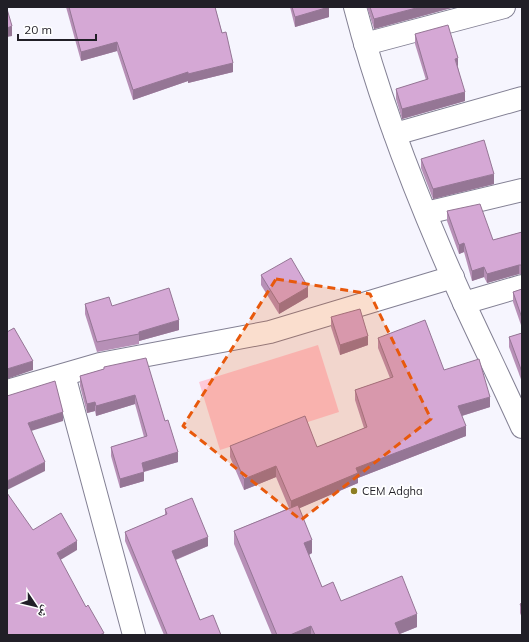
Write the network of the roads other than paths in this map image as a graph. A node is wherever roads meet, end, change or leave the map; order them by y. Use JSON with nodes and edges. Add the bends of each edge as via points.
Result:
{"nodes":[{"id":1,"x":355,"y":7,"type":"edge"},
{"id":2,"x":504,"y":7,"type":"edge"},
{"id":3,"x":365,"y":44,"type":"junction"},
{"id":4,"x":522,"y":98,"type":"edge"},
{"id":5,"x":395,"y":134,"type":"junction"},
{"id":6,"x":522,"y":190,"type":"edge"},
{"id":7,"x":426,"y":213,"type":"junction"},
{"id":8,"x":453,"y":277,"type":"junction"},
{"id":9,"x":522,"y":286,"type":"edge"},
{"id":10,"x":464,"y":303,"type":"junction"},
{"id":11,"x":64,"y":375,"type":"junction"},
{"id":12,"x":513,"y":384,"type":"edge"},
{"id":13,"x":7,"y":392,"type":"edge"},
{"id":14,"x":522,"y":427,"type":"edge"},
{"id":15,"x":134,"y":635,"type":"edge"}],
"edges":[{"from":1,"to":3,"type":"street"},
{"from":2,"to":3,"type":"street"},
{"from":3,"to":5,"type":"street"},
{"from":4,"to":5,"type":"street"},
{"from":5,"to":7,"type":"street"},
{"from":6,"to":7,"type":"street"},
{"from":7,"to":8,"type":"street"},
{"from":8,"to":10,"type":"street"},
{"from":8,"to":11,"type":"street","via":[[270,332],[100,364]]},
{"from":9,"to":10,"type":"street"},
{"from":10,"to":12,"type":"street"},
{"from":11,"to":13,"type":"street"},
{"from":11,"to":15,"type":"street"},
{"from":12,"to":14,"type":"street"}]}
